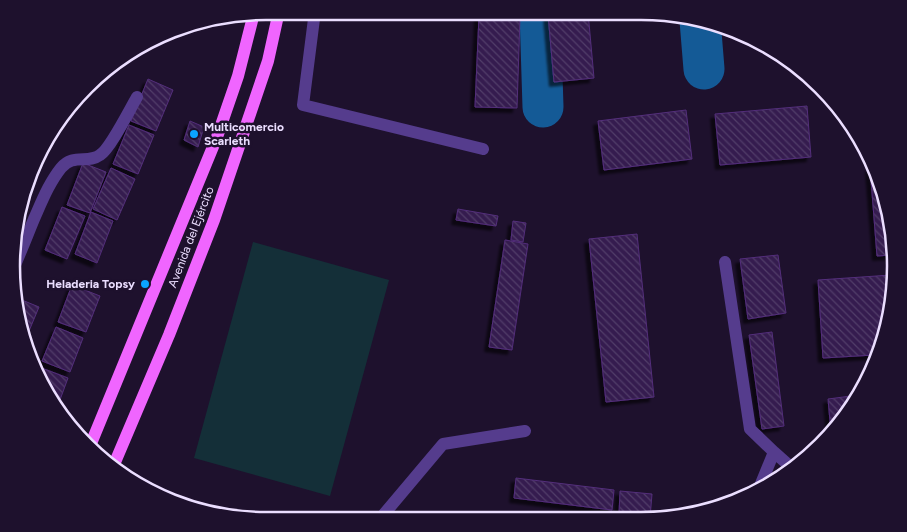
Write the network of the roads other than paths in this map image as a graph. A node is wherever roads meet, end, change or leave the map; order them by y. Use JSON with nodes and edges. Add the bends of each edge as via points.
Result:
{"nodes":[{"id":1,"x":277,"y":20,"type":"edge"},
{"id":2,"x":314,"y":20,"type":"edge"},
{"id":3,"x":252,"y":21,"type":"edge"},
{"id":4,"x":137,"y":97,"type":"dead end"},
{"id":5,"x":483,"y":149,"type":"dead end"},
{"id":6,"x":21,"y":251,"type":"edge"},
{"id":7,"x":725,"y":262,"type":"dead end"},
{"id":8,"x":525,"y":431,"type":"dead end"},
{"id":9,"x":92,"y":440,"type":"edge"},
{"id":10,"x":774,"y":452,"type":"junction"},
{"id":11,"x":116,"y":461,"type":"edge"},
{"id":12,"x":787,"y":464,"type":"edge"},
{"id":13,"x":763,"y":480,"type":"edge"},
{"id":14,"x":386,"y":512,"type":"edge"}],
"edges":[{"from":1,"to":11,"type":"main road","name":"Avenida del Ejército","via":[[268,61],[214,220]]},
{"from":2,"to":5,"type":"street","via":[[303,105]]},
{"from":3,"to":9,"type":"main road","name":"Avenida del Ejército","via":[[238,76],[217,137]]},
{"from":4,"to":6,"type":"street","via":[[99,156],[75,159],[62,166],[47,189]]},
{"from":7,"to":10,"type":"street","via":[[750,429]]},
{"from":8,"to":14,"type":"street","via":[[443,444]]},
{"from":10,"to":12,"type":"street"},
{"from":10,"to":13,"type":"street"}]}
